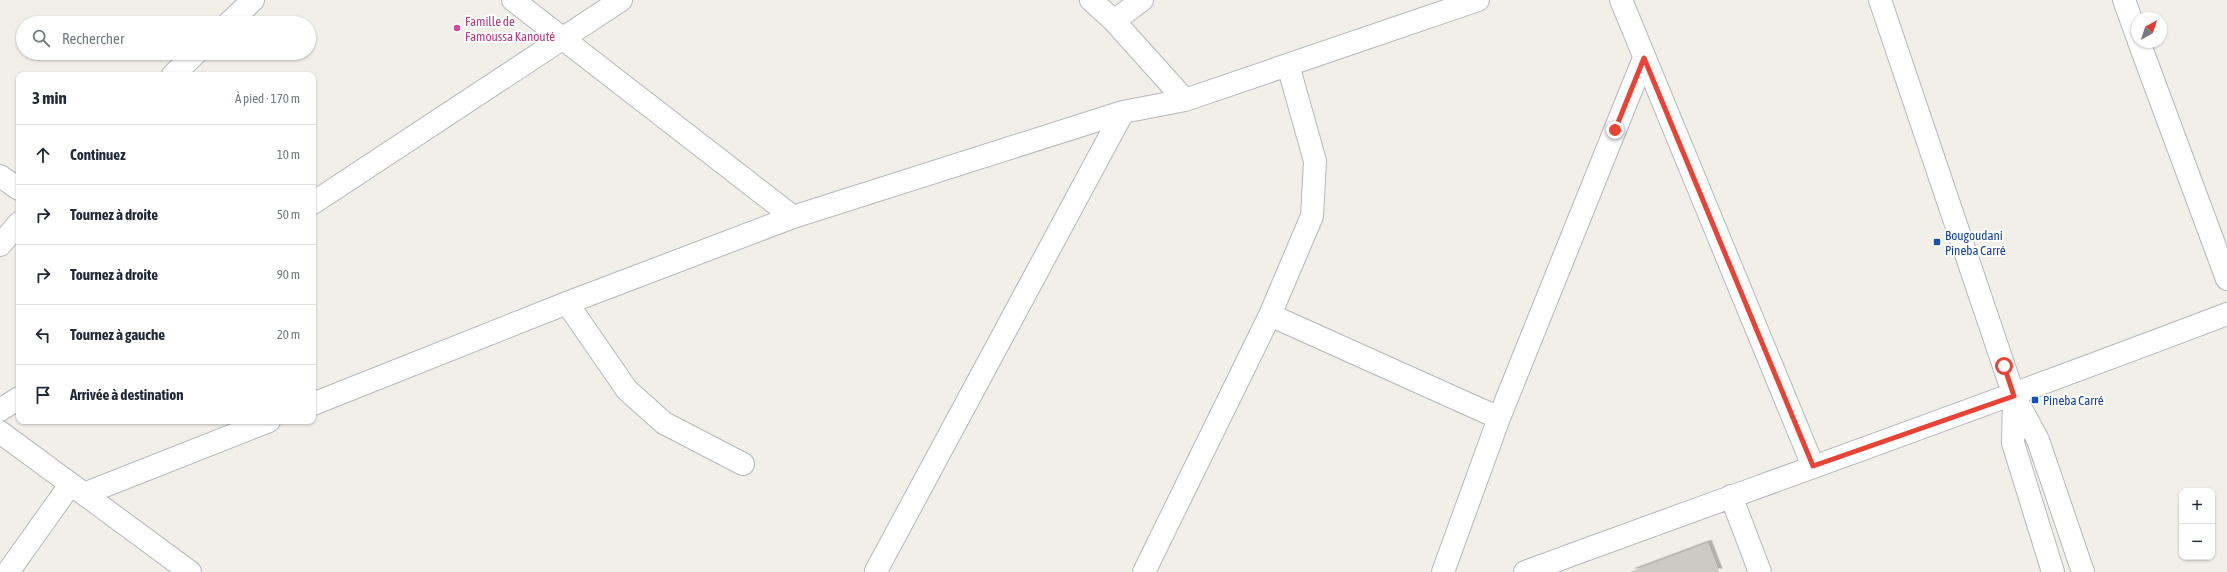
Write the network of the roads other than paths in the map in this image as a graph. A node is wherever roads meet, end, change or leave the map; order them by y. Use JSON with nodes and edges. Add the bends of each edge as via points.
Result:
{"nodes":[{"id":1,"x":253,"y":0,"type":"edge"},
{"id":2,"x":513,"y":0,"type":"edge"},
{"id":3,"x":621,"y":0,"type":"edge"},
{"id":4,"x":1091,"y":0,"type":"edge"},
{"id":5,"x":1142,"y":0,"type":"edge"},
{"id":6,"x":1478,"y":0,"type":"edge"},
{"id":7,"x":1621,"y":0,"type":"edge"},
{"id":8,"x":1880,"y":0,"type":"edge"},
{"id":9,"x":2124,"y":0,"type":"edge"},
{"id":10,"x":236,"y":16,"type":"edge"},
{"id":11,"x":2131,"y":19,"type":"edge"},
{"id":12,"x":1114,"y":21,"type":"junction"},
{"id":13,"x":561,"y":38,"type":"junction"},
{"id":14,"x":2141,"y":48,"type":"edge"},
{"id":15,"x":1644,"y":58,"type":"junction"},
{"id":16,"x":189,"y":60,"type":"edge"},
{"id":17,"x":1288,"y":65,"type":"junction"},
{"id":18,"x":176,"y":72,"type":"edge"},
{"id":19,"x":1185,"y":100,"type":"junction"},
{"id":20,"x":1123,"y":112,"type":"junction"},
{"id":21,"x":0,"y":176,"type":"edge"},
{"id":22,"x":16,"y":187,"type":"edge"},
{"id":23,"x":316,"y":201,"type":"edge"},
{"id":24,"x":793,"y":217,"type":"junction"},
{"id":25,"x":16,"y":226,"type":"edge"},
{"id":26,"x":0,"y":245,"type":"edge"},
{"id":27,"x":2227,"y":279,"type":"edge"},
{"id":28,"x":567,"y":303,"type":"junction"},
{"id":29,"x":2227,"y":314,"type":"edge"},
{"id":30,"x":1270,"y":315,"type":"junction"},
{"id":31,"x":2014,"y":396,"type":"junction"},
{"id":32,"x":16,"y":400,"type":"edge"},
{"id":33,"x":316,"y":403,"type":"edge"},
{"id":34,"x":0,"y":410,"type":"edge"},
{"id":35,"x":1499,"y":418,"type":"junction"},
{"id":36,"x":261,"y":424,"type":"edge"},
{"id":37,"x":0,"y":432,"type":"edge"},
{"id":38,"x":743,"y":464,"type":"dead end"},
{"id":39,"x":1813,"y":466,"type":"junction"},
{"id":40,"x":77,"y":490,"type":"junction"},
{"id":41,"x":1731,"y":496,"type":"junction"},
{"id":42,"x":8,"y":572,"type":"edge"},
{"id":43,"x":190,"y":572,"type":"edge"},
{"id":44,"x":876,"y":572,"type":"edge"},
{"id":45,"x":1144,"y":572,"type":"edge"},
{"id":46,"x":1443,"y":572,"type":"edge"},
{"id":47,"x":1525,"y":572,"type":"edge"},
{"id":48,"x":1760,"y":572,"type":"edge"},
{"id":49,"x":2053,"y":572,"type":"edge"},
{"id":50,"x":2083,"y":572,"type":"edge"}],
"edges":[{"from":1,"to":10,"type":"street"},
{"from":2,"to":13,"type":"street"},
{"from":3,"to":13,"type":"street"},
{"from":4,"to":12,"type":"street"},
{"from":5,"to":12,"type":"street"},
{"from":6,"to":17,"type":"street"},
{"from":7,"to":15,"type":"street"},
{"from":8,"to":31,"type":"street"},
{"from":9,"to":11,"type":"street"},
{"from":12,"to":19,"type":"street"},
{"from":13,"to":23,"type":"street"},
{"from":13,"to":24,"type":"street"},
{"from":14,"to":27,"type":"street"},
{"from":15,"to":35,"type":"street"},
{"from":15,"to":39,"type":"street"},
{"from":16,"to":18,"type":"street"},
{"from":17,"to":19,"type":"street"},
{"from":17,"to":30,"type":"street","via":[[1314,161],[1312,216]]},
{"from":19,"to":20,"type":"street"},
{"from":20,"to":24,"type":"street"},
{"from":20,"to":44,"type":"street"},
{"from":21,"to":22,"type":"street"},
{"from":24,"to":28,"type":"street"},
{"from":25,"to":26,"type":"street"},
{"from":28,"to":33,"type":"street"},
{"from":28,"to":38,"type":"street","via":[[627,390],[664,423]]},
{"from":29,"to":31,"type":"street"},
{"from":30,"to":35,"type":"street"},
{"from":30,"to":45,"type":"street"},
{"from":31,"to":39,"type":"street"},
{"from":31,"to":49,"type":"street","via":[[2013,443]]},
{"from":31,"to":50,"type":"street","via":[[2038,440]]},
{"from":32,"to":34,"type":"street"},
{"from":35,"to":46,"type":"street"},
{"from":36,"to":40,"type":"street"},
{"from":37,"to":40,"type":"street"},
{"from":39,"to":41,"type":"street"},
{"from":40,"to":42,"type":"street"},
{"from":40,"to":43,"type":"street"},
{"from":41,"to":47,"type":"street"},
{"from":41,"to":48,"type":"street"}]}
